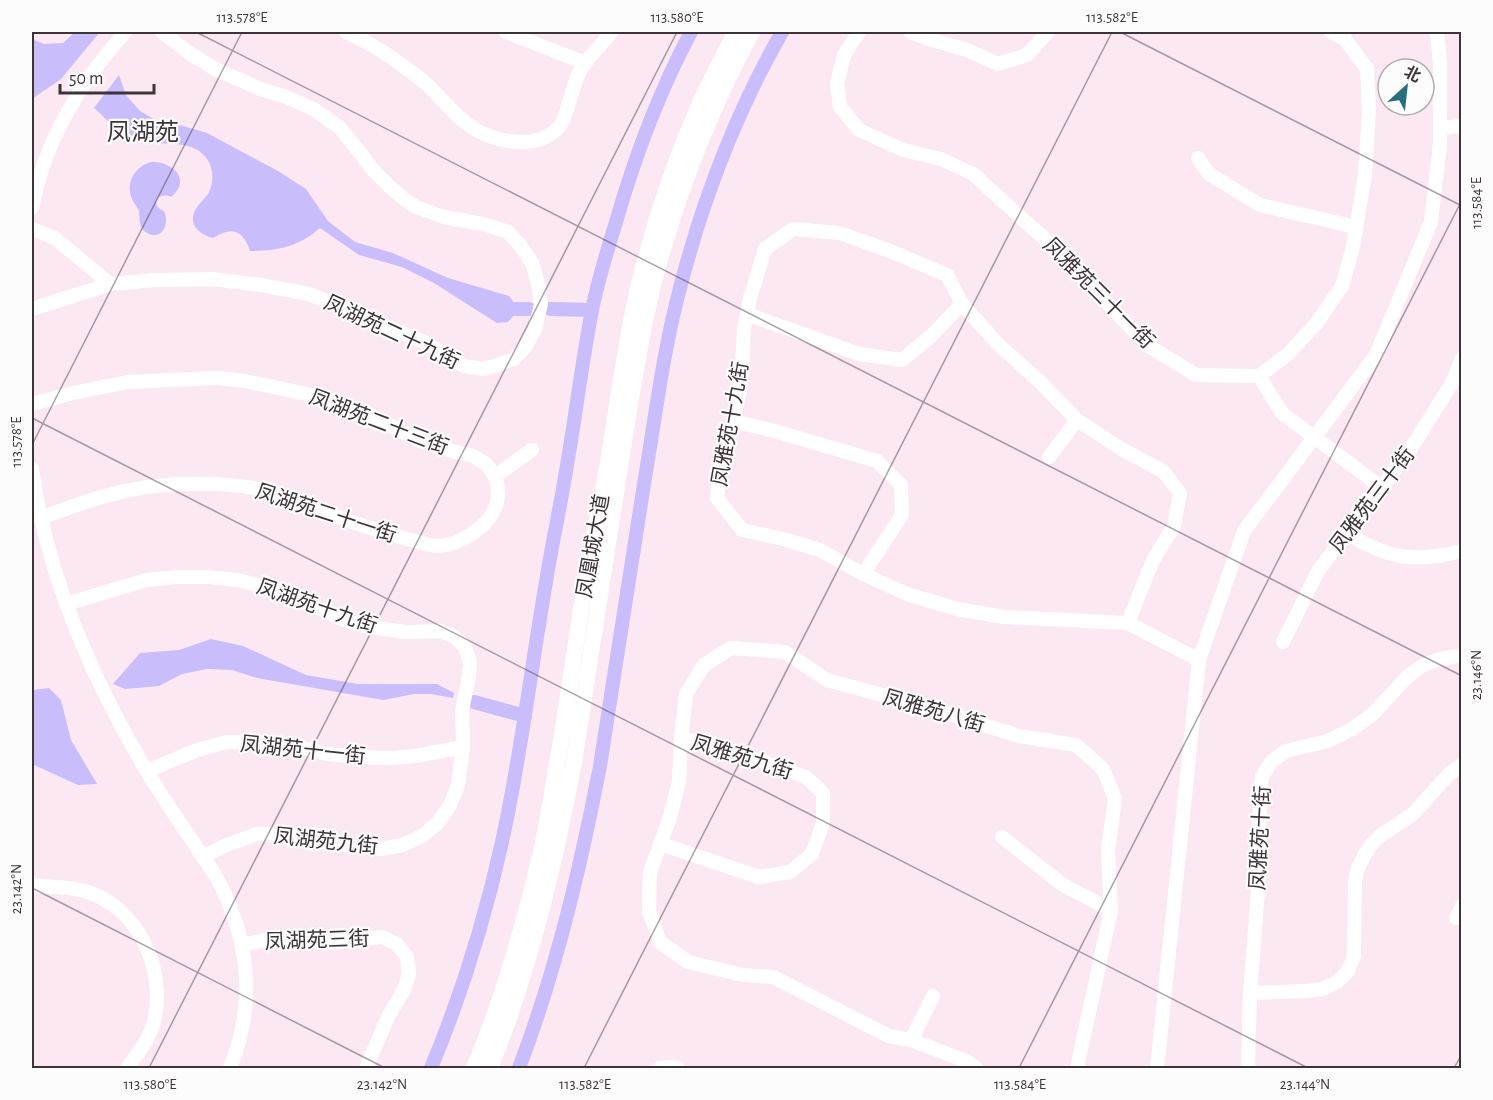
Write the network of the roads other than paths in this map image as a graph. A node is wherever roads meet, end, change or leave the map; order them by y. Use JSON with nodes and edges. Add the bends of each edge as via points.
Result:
{"nodes":[{"id":1,"x":125,"y":32,"type":"edge"},
{"id":2,"x":162,"y":32,"type":"edge"},
{"id":3,"x":346,"y":32,"type":"edge"},
{"id":4,"x":507,"y":32,"type":"edge"},
{"id":5,"x":611,"y":32,"type":"edge"},
{"id":6,"x":736,"y":32,"type":"edge"},
{"id":7,"x":752,"y":32,"type":"edge"},
{"id":8,"x":859,"y":32,"type":"edge"},
{"id":9,"x":910,"y":32,"type":"edge"},
{"id":10,"x":1048,"y":32,"type":"edge"},
{"id":11,"x":1331,"y":32,"type":"edge"},
{"id":12,"x":1437,"y":32,"type":"edge"},
{"id":13,"x":585,"y":63,"type":"junction"},
{"id":14,"x":1461,"y":126,"type":"edge"},
{"id":15,"x":1440,"y":128,"type":"junction"},
{"id":16,"x":1198,"y":158,"type":"dead end"},
{"id":17,"x":32,"y":204,"type":"edge"},
{"id":18,"x":1356,"y":226,"type":"junction"},
{"id":19,"x":32,"y":230,"type":"edge"},
{"id":20,"x":110,"y":284,"type":"junction"},
{"id":21,"x":962,"y":304,"type":"junction"},
{"id":22,"x":32,"y":309,"type":"edge"},
{"id":23,"x":747,"y":314,"type":"junction"},
{"id":24,"x":1461,"y":358,"type":"edge"},
{"id":25,"x":1259,"y":376,"type":"junction"},
{"id":26,"x":32,"y":404,"type":"edge"},
{"id":27,"x":1077,"y":420,"type":"junction"},
{"id":28,"x":733,"y":421,"type":"junction"},
{"id":29,"x":1315,"y":438,"type":"junction"},
{"id":30,"x":532,"y":450,"type":"dead end"},
{"id":31,"x":1049,"y":457,"type":"dead end"},
{"id":32,"x":32,"y":469,"type":"edge"},
{"id":33,"x":495,"y":476,"type":"junction"},
{"id":34,"x":1382,"y":488,"type":"junction"},
{"id":35,"x":41,"y":518,"type":"junction"},
{"id":36,"x":1347,"y":533,"type":"junction"},
{"id":37,"x":1461,"y":551,"type":"edge"},
{"id":38,"x":863,"y":574,"type":"junction"},
{"id":39,"x":66,"y":604,"type":"junction"},
{"id":40,"x":1128,"y":622,"type":"junction"},
{"id":41,"x":1283,"y":642,"type":"dead end"},
{"id":42,"x":1461,"y":655,"type":"edge"},
{"id":43,"x":1199,"y":660,"type":"junction"},
{"id":44,"x":681,"y":739,"type":"junction"},
{"id":45,"x":464,"y":747,"type":"junction"},
{"id":46,"x":1461,"y":765,"type":"edge"},
{"id":47,"x":147,"y":771,"type":"junction"},
{"id":48,"x":1002,"y":837,"type":"dead end"},
{"id":49,"x":661,"y":844,"type":"junction"},
{"id":50,"x":203,"y":857,"type":"junction"},
{"id":51,"x":32,"y":885,"type":"edge"},
{"id":52,"x":1111,"y":910,"type":"junction"},
{"id":53,"x":242,"y":945,"type":"junction"},
{"id":54,"x":1250,"y":993,"type":"junction"},
{"id":55,"x":933,"y":996,"type":"dead end"},
{"id":56,"x":911,"y":1040,"type":"junction"},
{"id":57,"x":127,"y":1068,"type":"edge"},
{"id":58,"x":230,"y":1068,"type":"edge"},
{"id":59,"x":366,"y":1068,"type":"edge"},
{"id":60,"x":474,"y":1068,"type":"edge"},
{"id":61,"x":490,"y":1068,"type":"edge"},
{"id":62,"x":659,"y":1068,"type":"edge"},
{"id":63,"x":678,"y":1068,"type":"edge"},
{"id":64,"x":976,"y":1068,"type":"edge"},
{"id":65,"x":1077,"y":1068,"type":"edge"},
{"id":66,"x":1157,"y":1068,"type":"edge"},
{"id":67,"x":1248,"y":1068,"type":"edge"}],
"edges":[{"from":1,"to":17,"type":"street","via":[[72,104],[48,153]]},
{"from":2,"to":20,"type":"street","name":"凤湖苑二十九街","via":[[215,69],[315,110],[340,129],[390,188],[416,207],[507,232],[532,263],[541,304],[535,329],[525,347],[514,359],[483,369],[464,366],[424,342],[309,294],[212,279]]},
{"from":3,"to":13,"type":"street","via":[[402,64],[466,123],[484,135],[506,141],[546,138],[560,125]]},
{"from":4,"to":13,"type":"street"},
{"from":5,"to":13,"type":"street"},
{"from":6,"to":60,"type":"main road","name":"凤凰城大道","via":[[685,138],[643,270],[551,801],[515,949]]},
{"from":7,"to":61,"type":"main road","name":"凤凰城大道","via":[[693,159],[654,283],[634,380],[562,820],[530,954]]},
{"from":8,"to":25,"type":"street","name":"凤雅苑三十一街","via":[[844,55],[837,83],[840,107],[859,130],[973,174],[1058,251],[1147,345],[1196,375]]},
{"from":9,"to":10,"type":"street","via":[[998,64],[1027,55]]},
{"from":11,"to":18,"type":"street","via":[[1345,39],[1367,69],[1365,175]]},
{"from":12,"to":15,"type":"street"},
{"from":14,"to":15,"type":"street"},
{"from":15,"to":29,"type":"street","via":[[1431,222],[1376,355]]},
{"from":16,"to":18,"type":"street","via":[[1209,174],[1260,205]]},
{"from":18,"to":25,"type":"street","via":[[1341,286],[1316,324],[1288,354]]},
{"from":19,"to":20,"type":"street","via":[[55,238]]},
{"from":20,"to":22,"type":"street","name":"凤湖苑二十九街"},
{"from":21,"to":23,"type":"street","via":[[902,360],[860,354]]},
{"from":21,"to":23,"type":"street","name":"凤雅苑十九街","via":[[946,276],[937,271],[840,233],[793,229],[765,249]]},
{"from":21,"to":27,"type":"street","name":"凤雅苑十九街"},
{"from":23,"to":28,"type":"street","name":"凤雅苑十九街","via":[[741,386]]},
{"from":24,"to":34,"type":"street","name":"凤雅苑三十街","via":[[1452,383]]},
{"from":25,"to":29,"type":"street","via":[[1282,413]]},
{"from":26,"to":33,"type":"street","name":"凤湖苑二十三街","via":[[128,382],[217,378],[245,381],[316,396],[367,413],[418,440],[473,456]]},
{"from":27,"to":31,"type":"street"},
{"from":27,"to":40,"type":"street","name":"凤雅苑十九街","via":[[1163,471],[1180,493],[1174,526],[1153,560]]},
{"from":28,"to":38,"type":"street","name":"凤雅苑十九街","via":[[717,498],[742,530],[820,550]]},
{"from":28,"to":38,"type":"street","via":[[878,461],[901,485],[902,514]]},
{"from":29,"to":34,"type":"street"},
{"from":29,"to":43,"type":"street","via":[[1244,531]]},
{"from":30,"to":33,"type":"street"},
{"from":32,"to":35,"type":"street"},
{"from":33,"to":35,"type":"street","name":"凤湖苑二十一街","via":[[499,490],[497,505],[489,517],[467,537],[438,546],[367,527],[270,492],[228,485],[132,490]]},
{"from":34,"to":36,"type":"street","name":"凤雅苑三十街"},
{"from":35,"to":39,"type":"street"},
{"from":36,"to":37,"type":"street","via":[[1377,550],[1410,558]]},
{"from":36,"to":41,"type":"street","name":"凤雅苑三十街","via":[[1318,572]]},
{"from":38,"to":40,"type":"street","name":"凤雅苑十九街","via":[[907,594],[957,609],[1004,617]]},
{"from":39,"to":45,"type":"street","name":"凤湖苑十九街","via":[[146,580],[208,577],[268,588],[364,626],[405,632],[441,631],[465,647],[470,662],[462,711]]},
{"from":39,"to":47,"type":"street","via":[[98,682]]},
{"from":40,"to":43,"type":"street"},
{"from":42,"to":54,"type":"street","name":"凤雅苑十街","via":[[1423,665],[1352,729],[1328,741],[1286,751],[1272,761],[1262,776]]},
{"from":43,"to":66,"type":"street"},
{"from":44,"to":49,"type":"street","name":"凤雅苑九街","via":[[679,782]]},
{"from":44,"to":49,"type":"street","name":"凤雅苑九街","via":[[713,744],[806,777],[823,793],[823,823],[812,854],[790,872],[759,877]]},
{"from":44,"to":52,"type":"street","name":"凤雅苑八街","via":[[686,694],[704,665],[731,648],[785,652],[827,680],[1019,736],[1076,745],[1103,769],[1115,799],[1108,851]]},
{"from":45,"to":47,"type":"street","name":"凤湖苑十一街","via":[[415,756],[369,758],[327,754],[282,743],[227,742]]},
{"from":45,"to":50,"type":"street","name":"凤湖苑九街","via":[[458,785],[450,805],[438,823],[402,845],[381,849],[257,834]]},
{"from":46,"to":54,"type":"street","via":[[1413,814],[1380,836],[1364,856],[1355,880],[1354,956],[1348,971],[1323,989]]},
{"from":47,"to":50,"type":"street"},
{"from":48,"to":52,"type":"street","via":[[1063,885]]},
{"from":49,"to":56,"type":"street","name":"凤雅苑九街","via":[[650,872],[649,910],[660,942],[688,962],[743,975],[773,977],[889,1036]]},
{"from":50,"to":53,"type":"street","via":[[224,890]]},
{"from":51,"to":57,"type":"street","via":[[71,888],[95,895],[135,927],[148,949],[156,974],[153,1025]]},
{"from":52,"to":65,"type":"street","name":"凤雅苑八街"},
{"from":53,"to":58,"type":"street","via":[[246,1003]]},
{"from":53,"to":59,"type":"street","name":"凤湖苑三街","via":[[269,939],[331,944],[381,937],[397,944],[407,957],[409,974]]},
{"from":54,"to":67,"type":"street","name":"凤雅苑十街"},
{"from":55,"to":56,"type":"street"},
{"from":56,"to":64,"type":"street","name":"凤雅苑九街"},
{"from":62,"to":63,"type":"street"}]}
